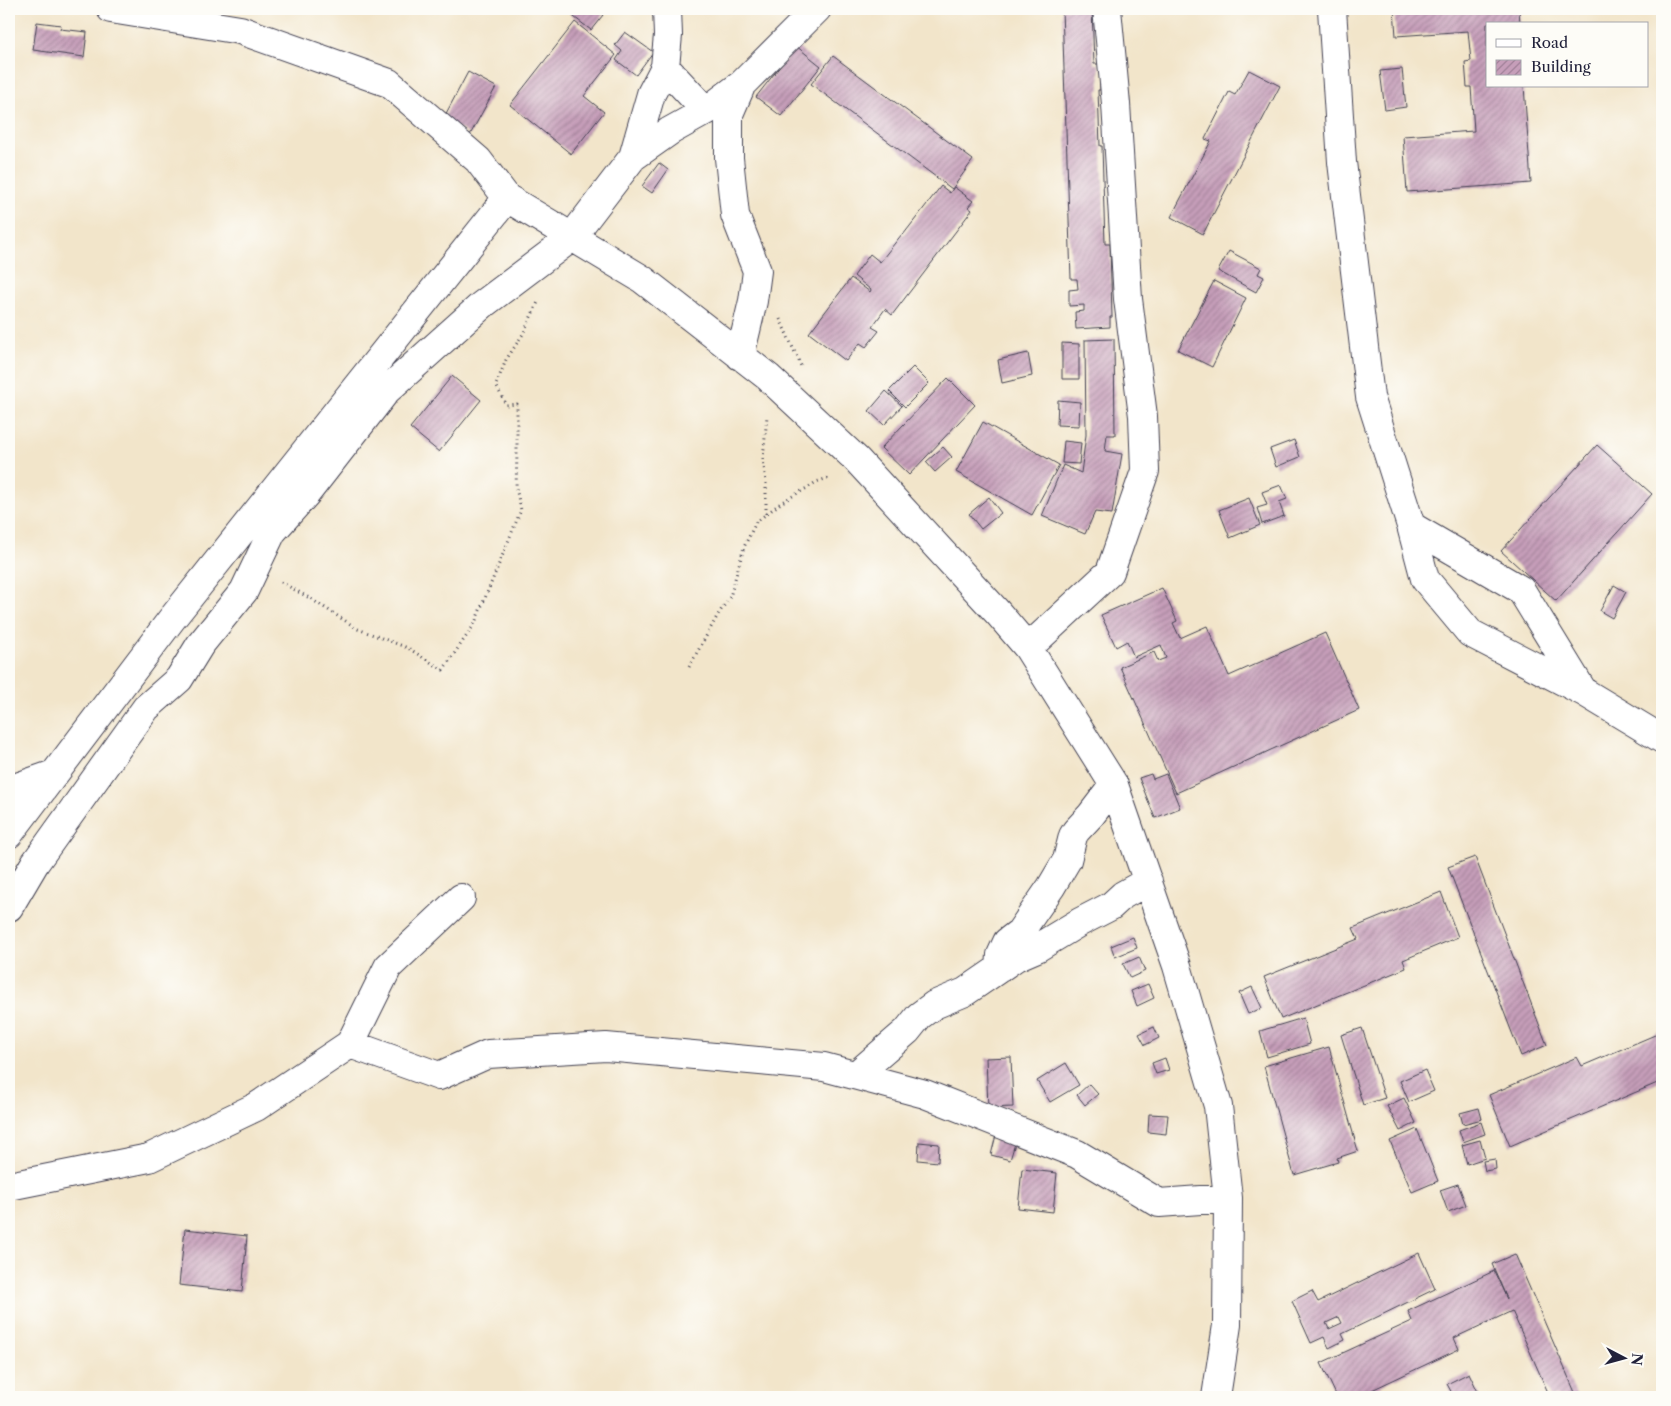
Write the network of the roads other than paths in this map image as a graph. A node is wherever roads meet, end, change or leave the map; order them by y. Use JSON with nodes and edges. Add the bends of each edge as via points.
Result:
{"nodes":[{"id":1,"x":111,"y":9,"type":"edge"},
{"id":2,"x":667,"y":9,"type":"edge"},
{"id":3,"x":817,"y":9,"type":"edge"},
{"id":4,"x":1107,"y":9,"type":"edge"},
{"id":5,"x":1332,"y":9,"type":"edge"},
{"id":6,"x":665,"y":67,"type":"junction"},
{"id":7,"x":742,"y":84,"type":"junction"},
{"id":8,"x":706,"y":111,"type":"junction"},
{"id":9,"x":633,"y":157,"type":"junction"},
{"id":10,"x":506,"y":198,"type":"junction"},
{"id":11,"x":571,"y":238,"type":"junction"},
{"id":12,"x":740,"y":356,"type":"junction"},
{"id":13,"x":1411,"y":526,"type":"junction"},
{"id":14,"x":1028,"y":648,"type":"junction"},
{"id":15,"x":1584,"y":692,"type":"junction"},
{"id":16,"x":1662,"y":738,"type":"edge"},
{"id":17,"x":54,"y":774,"type":"junction"},
{"id":18,"x":1114,"y":785,"type":"junction"},
{"id":19,"x":9,"y":790,"type":"edge"},
{"id":20,"x":9,"y":834,"type":"edge"},
{"id":21,"x":1148,"y":881,"type":"junction"},
{"id":22,"x":461,"y":898,"type":"dead end"},
{"id":23,"x":9,"y":907,"type":"edge"},
{"id":24,"x":1000,"y":968,"type":"junction"},
{"id":25,"x":350,"y":1044,"type":"junction"},
{"id":26,"x":856,"y":1075,"type":"junction"},
{"id":27,"x":9,"y":1186,"type":"edge"},
{"id":28,"x":1228,"y":1198,"type":"junction"},
{"id":29,"x":1216,"y":1397,"type":"edge"}],
"edges":[{"from":1,"to":10,"type":"street","via":[[240,30],[388,83],[478,160]]},
{"from":2,"to":6,"type":"street"},
{"from":3,"to":7,"type":"street"},
{"from":4,"to":14,"type":"street","via":[[1128,299],[1143,416],[1145,471],[1110,572]]},
{"from":5,"to":13,"type":"street","via":[[1342,162],[1370,397]]},
{"from":6,"to":8,"type":"street"},
{"from":6,"to":9,"type":"street","via":[[651,94]]},
{"from":7,"to":8,"type":"street"},
{"from":7,"to":12,"type":"street","via":[[730,114],[729,158],[735,215],[756,271],[753,301]]},
{"from":8,"to":9,"type":"street"},
{"from":9,"to":11,"type":"street"},
{"from":10,"to":11,"type":"street"},
{"from":10,"to":17,"type":"street","via":[[171,620]]},
{"from":11,"to":12,"type":"street","via":[[642,279]]},
{"from":11,"to":23,"type":"street","via":[[482,305],[386,390],[306,494],[272,532],[244,591],[200,644],[179,679],[146,708],[35,863]]},
{"from":12,"to":14,"type":"street","via":[[768,377],[856,460]]},
{"from":13,"to":15,"type":"street","via":[[1520,590]]},
{"from":13,"to":15,"type":"street","via":[[1425,580],[1470,633]]},
{"from":14,"to":18,"type":"street"},
{"from":15,"to":16,"type":"street"},
{"from":17,"to":19,"type":"street"},
{"from":17,"to":20,"type":"street"},
{"from":18,"to":21,"type":"street"},
{"from":18,"to":24,"type":"street","via":[[1076,831],[1068,860],[1020,932],[1007,942]]},
{"from":21,"to":24,"type":"street","via":[[1111,906]]},
{"from":21,"to":28,"type":"street","via":[[1218,1106]]},
{"from":22,"to":25,"type":"street","via":[[388,968]]},
{"from":24,"to":26,"type":"street","via":[[966,992],[919,1016],[907,1031]]},
{"from":25,"to":26,"type":"street","via":[[439,1076],[488,1054],[606,1047],[824,1067]]},
{"from":25,"to":27,"type":"street","via":[[256,1108],[149,1158]]},
{"from":26,"to":28,"type":"street","via":[[925,1094],[1077,1154],[1159,1203]]},
{"from":28,"to":29,"type":"street","via":[[1227,1325]]}]}
